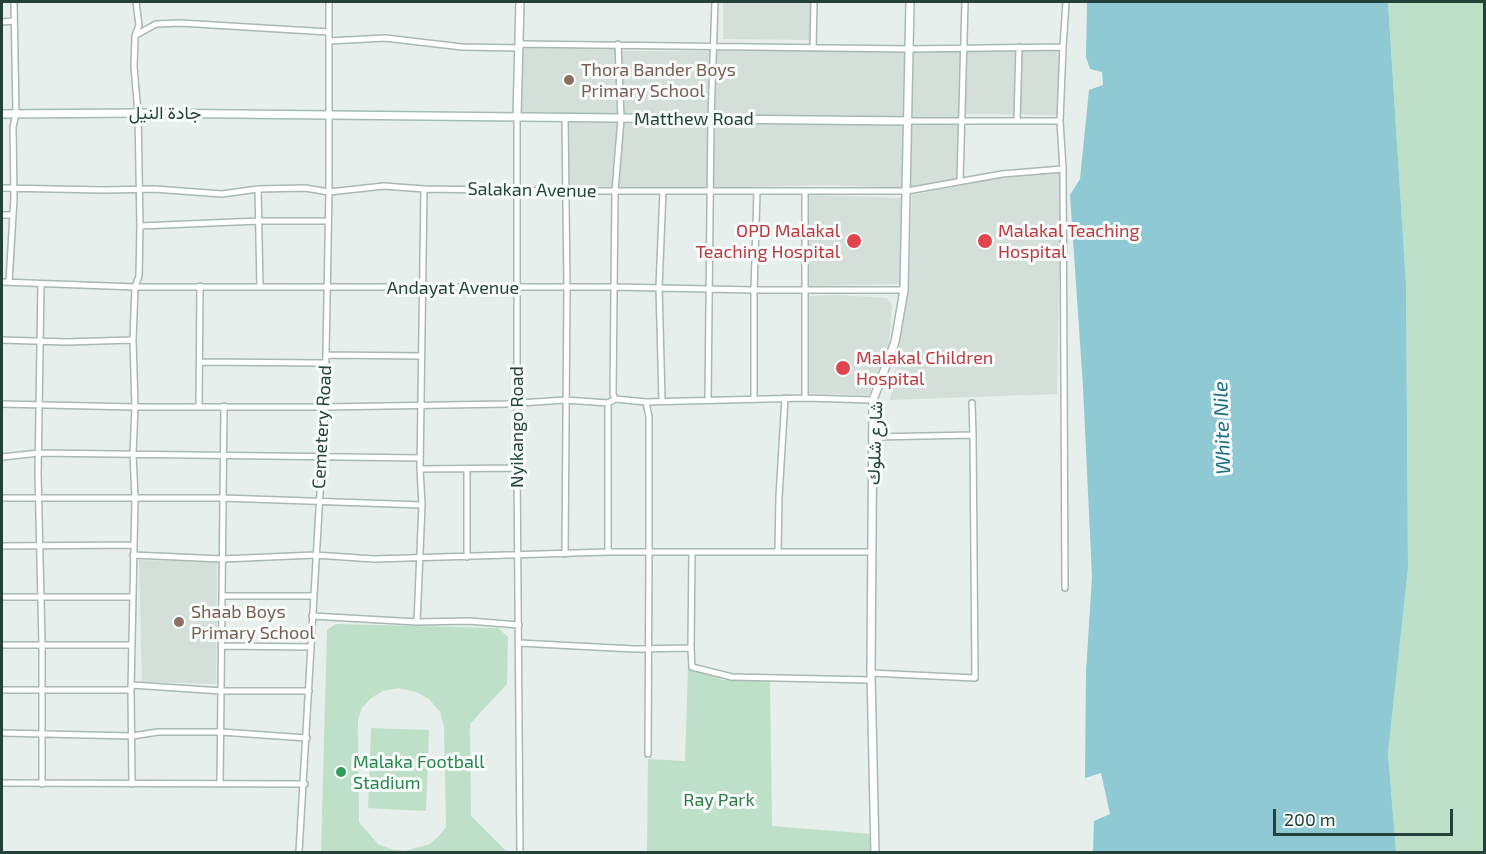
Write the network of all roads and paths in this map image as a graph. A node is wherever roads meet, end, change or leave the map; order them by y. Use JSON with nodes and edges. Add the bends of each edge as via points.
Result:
{"nodes":[{"id":1,"x":14,"y":2,"type":"edge"},
{"id":2,"x":136,"y":2,"type":"edge"},
{"id":3,"x":328,"y":2,"type":"edge"},
{"id":4,"x":520,"y":2,"type":"edge"},
{"id":5,"x":715,"y":2,"type":"edge"},
{"id":6,"x":814,"y":2,"type":"edge"},
{"id":7,"x":910,"y":2,"type":"edge"},
{"id":8,"x":965,"y":2,"type":"edge"},
{"id":9,"x":1066,"y":2,"type":"edge"},
{"id":10,"x":14,"y":21,"type":"junction"},
{"id":11,"x":2,"y":22,"type":"edge"},
{"id":12,"x":329,"y":32,"type":"junction"},
{"id":13,"x":135,"y":36,"type":"junction"},
{"id":14,"x":329,"y":41,"type":"junction"},
{"id":15,"x":618,"y":44,"type":"junction"},
{"id":16,"x":520,"y":46,"type":"junction"},
{"id":17,"x":1019,"y":47,"type":"junction"},
{"id":18,"x":1063,"y":47,"type":"junction"},
{"id":19,"x":715,"y":48,"type":"junction"},
{"id":20,"x":813,"y":48,"type":"junction"},
{"id":21,"x":909,"y":49,"type":"junction"},
{"id":22,"x":964,"y":49,"type":"junction"},
{"id":23,"x":138,"y":113,"type":"junction"},
{"id":24,"x":2,"y":114,"type":"edge"},
{"id":25,"x":16,"y":114,"type":"junction"},
{"id":26,"x":328,"y":114,"type":"junction"},
{"id":27,"x":517,"y":116,"type":"junction"},
{"id":28,"x":565,"y":118,"type":"junction"},
{"id":29,"x":711,"y":118,"type":"junction"},
{"id":30,"x":621,"y":119,"type":"junction"},
{"id":31,"x":1017,"y":120,"type":"junction"},
{"id":32,"x":907,"y":121,"type":"junction"},
{"id":33,"x":963,"y":121,"type":"junction"},
{"id":34,"x":1060,"y":122,"type":"junction"},
{"id":35,"x":1063,"y":169,"type":"junction"},
{"id":36,"x":960,"y":181,"type":"junction"},
{"id":37,"x":2,"y":188,"type":"edge"},
{"id":38,"x":13,"y":188,"type":"junction"},
{"id":39,"x":258,"y":189,"type":"junction"},
{"id":40,"x":424,"y":189,"type":"junction"},
{"id":41,"x":139,"y":190,"type":"junction"},
{"id":42,"x":710,"y":190,"type":"junction"},
{"id":43,"x":517,"y":191,"type":"junction"},
{"id":44,"x":566,"y":191,"type":"junction"},
{"id":45,"x":615,"y":191,"type":"junction"},
{"id":46,"x":663,"y":191,"type":"junction"},
{"id":47,"x":907,"y":191,"type":"junction"},
{"id":48,"x":329,"y":192,"type":"junction"},
{"id":49,"x":757,"y":192,"type":"junction"},
{"id":50,"x":805,"y":193,"type":"junction"},
{"id":51,"x":2,"y":215,"type":"edge"},
{"id":52,"x":13,"y":215,"type":"junction"},
{"id":53,"x":259,"y":221,"type":"junction"},
{"id":54,"x":328,"y":221,"type":"junction"},
{"id":55,"x":140,"y":226,"type":"junction"},
{"id":56,"x":2,"y":282,"type":"edge"},
{"id":57,"x":9,"y":282,"type":"junction"},
{"id":58,"x":41,"y":284,"type":"junction"},
{"id":59,"x":200,"y":286,"type":"junction"},
{"id":60,"x":260,"y":286,"type":"junction"},
{"id":61,"x":135,"y":287,"type":"junction"},
{"id":62,"x":518,"y":287,"type":"junction"},
{"id":63,"x":567,"y":287,"type":"junction"},
{"id":64,"x":615,"y":287,"type":"junction"},
{"id":65,"x":659,"y":287,"type":"junction"},
{"id":66,"x":327,"y":288,"type":"junction"},
{"id":67,"x":421,"y":288,"type":"junction"},
{"id":68,"x":709,"y":288,"type":"junction"},
{"id":69,"x":754,"y":290,"type":"junction"},
{"id":70,"x":805,"y":290,"type":"junction"},
{"id":71,"x":904,"y":290,"type":"junction"},
{"id":72,"x":2,"y":340,"type":"edge"},
{"id":73,"x":41,"y":340,"type":"junction"},
{"id":74,"x":133,"y":340,"type":"junction"},
{"id":75,"x":326,"y":355,"type":"junction"},
{"id":76,"x":421,"y":356,"type":"junction"},
{"id":77,"x":200,"y":362,"type":"junction"},
{"id":78,"x":325,"y":363,"type":"junction"},
{"id":79,"x":785,"y":398,"type":"junction"},
{"id":80,"x":805,"y":398,"type":"junction"},
{"id":81,"x":615,"y":399,"type":"junction"},
{"id":82,"x":708,"y":399,"type":"junction"},
{"id":83,"x":754,"y":399,"type":"junction"},
{"id":84,"x":565,"y":400,"type":"junction"},
{"id":85,"x":662,"y":400,"type":"junction"},
{"id":86,"x":873,"y":400,"type":"junction"},
{"id":87,"x":646,"y":402,"type":"junction"},
{"id":88,"x":608,"y":403,"type":"junction"},
{"id":89,"x":972,"y":403,"type":"dead end"},
{"id":90,"x":2,"y":404,"type":"edge"},
{"id":91,"x":518,"y":404,"type":"junction"},
{"id":92,"x":41,"y":405,"type":"junction"},
{"id":93,"x":421,"y":405,"type":"junction"},
{"id":94,"x":199,"y":406,"type":"junction"},
{"id":95,"x":224,"y":406,"type":"junction"},
{"id":96,"x":135,"y":407,"type":"junction"},
{"id":97,"x":325,"y":407,"type":"junction"},
{"id":98,"x":973,"y":435,"type":"junction"},
{"id":99,"x":874,"y":437,"type":"junction"},
{"id":100,"x":39,"y":453,"type":"junction"},
{"id":101,"x":133,"y":454,"type":"junction"},
{"id":102,"x":224,"y":455,"type":"junction"},
{"id":103,"x":2,"y":457,"type":"edge"},
{"id":104,"x":321,"y":457,"type":"junction"},
{"id":105,"x":420,"y":458,"type":"junction"},
{"id":106,"x":517,"y":468,"type":"junction"},
{"id":107,"x":420,"y":469,"type":"junction"},
{"id":108,"x":467,"y":469,"type":"junction"},
{"id":109,"x":2,"y":498,"type":"edge"},
{"id":110,"x":135,"y":498,"type":"junction"},
{"id":111,"x":223,"y":498,"type":"junction"},
{"id":112,"x":40,"y":499,"type":"junction"},
{"id":113,"x":318,"y":501,"type":"junction"},
{"id":114,"x":422,"y":505,"type":"junction"},
{"id":115,"x":133,"y":545,"type":"junction"},
{"id":116,"x":2,"y":546,"type":"edge"},
{"id":117,"x":40,"y":547,"type":"junction"},
{"id":118,"x":778,"y":551,"type":"junction"},
{"id":119,"x":608,"y":552,"type":"junction"},
{"id":120,"x":650,"y":552,"type":"junction"},
{"id":121,"x":692,"y":552,"type":"junction"},
{"id":122,"x":871,"y":552,"type":"junction"},
{"id":123,"x":565,"y":554,"type":"junction"},
{"id":124,"x":133,"y":555,"type":"junction"},
{"id":125,"x":315,"y":555,"type":"junction"},
{"id":126,"x":518,"y":556,"type":"junction"},
{"id":127,"x":467,"y":557,"type":"junction"},
{"id":128,"x":421,"y":558,"type":"junction"},
{"id":129,"x":222,"y":559,"type":"junction"},
{"id":130,"x":1065,"y":588,"type":"dead end"},
{"id":131,"x":40,"y":596,"type":"junction"},
{"id":132,"x":222,"y":596,"type":"junction"},
{"id":133,"x":313,"y":596,"type":"junction"},
{"id":134,"x":2,"y":597,"type":"edge"},
{"id":135,"x":133,"y":597,"type":"junction"},
{"id":136,"x":312,"y":616,"type":"junction"},
{"id":137,"x":417,"y":622,"type":"junction"},
{"id":138,"x":519,"y":625,"type":"junction"},
{"id":139,"x":519,"y":643,"type":"junction"},
{"id":140,"x":42,"y":644,"type":"junction"},
{"id":141,"x":2,"y":645,"type":"edge"},
{"id":142,"x":132,"y":645,"type":"junction"},
{"id":143,"x":221,"y":646,"type":"junction"},
{"id":144,"x":311,"y":647,"type":"junction"},
{"id":145,"x":691,"y":648,"type":"junction"},
{"id":146,"x":648,"y":649,"type":"junction"},
{"id":147,"x":871,"y":676,"type":"junction"},
{"id":148,"x":132,"y":687,"type":"junction"},
{"id":149,"x":2,"y":690,"type":"edge"},
{"id":150,"x":42,"y":691,"type":"junction"},
{"id":151,"x":222,"y":691,"type":"junction"},
{"id":152,"x":309,"y":691,"type":"junction"},
{"id":153,"x":221,"y":732,"type":"junction"},
{"id":154,"x":2,"y":733,"type":"edge"},
{"id":155,"x":42,"y":733,"type":"junction"},
{"id":156,"x":132,"y":736,"type":"junction"},
{"id":157,"x":307,"y":738,"type":"junction"},
{"id":158,"x":648,"y":754,"type":"dead end"},
{"id":159,"x":2,"y":783,"type":"edge"},
{"id":160,"x":42,"y":784,"type":"junction"},
{"id":161,"x":132,"y":784,"type":"junction"},
{"id":162,"x":220,"y":784,"type":"junction"},
{"id":163,"x":305,"y":784,"type":"junction"},
{"id":164,"x":299,"y":852,"type":"edge"},
{"id":165,"x":520,"y":852,"type":"edge"},
{"id":166,"x":875,"y":852,"type":"edge"}],
"edges":[{"from":1,"to":10,"type":"street"},
{"from":2,"to":13,"type":"street","via":[[139,25]]},
{"from":3,"to":12,"type":"street","name":"Cemetery Road"},
{"from":4,"to":16,"type":"street","name":"Nyikango Road"},
{"from":5,"to":19,"type":"street"},
{"from":6,"to":20,"type":"street"},
{"from":7,"to":21,"type":"street","name":"شارع شلوك"},
{"from":8,"to":22,"type":"street"},
{"from":9,"to":18,"type":"street"},
{"from":10,"to":11,"type":"street"},
{"from":10,"to":25,"type":"street"},
{"from":12,"to":13,"type":"street","via":[[180,23],[156,24]]},
{"from":12,"to":14,"type":"street","name":"Cemetery Road"},
{"from":13,"to":23,"type":"street"},
{"from":14,"to":16,"type":"street","via":[[385,38],[462,47]]},
{"from":14,"to":26,"type":"street","name":"Cemetery Road"},
{"from":15,"to":16,"type":"street"},
{"from":15,"to":19,"type":"street"},
{"from":15,"to":30,"type":"street"},
{"from":16,"to":27,"type":"street","name":"Nyikango Road"},
{"from":17,"to":18,"type":"street"},
{"from":17,"to":22,"type":"street"},
{"from":17,"to":31,"type":"street"},
{"from":18,"to":34,"type":"street"},
{"from":19,"to":20,"type":"street"},
{"from":19,"to":29,"type":"street"},
{"from":20,"to":21,"type":"street"},
{"from":21,"to":22,"type":"street"},
{"from":21,"to":32,"type":"street","name":"شارع شلوك"},
{"from":22,"to":33,"type":"street"},
{"from":23,"to":25,"type":"street","name":"جادة النيل"},
{"from":23,"to":26,"type":"street","name":"جادة النيل"},
{"from":23,"to":41,"type":"street"},
{"from":24,"to":25,"type":"street","name":"جادة النيل"},
{"from":25,"to":38,"type":"street"},
{"from":26,"to":27,"type":"street","name":"Matthew Road"},
{"from":26,"to":48,"type":"street","name":"Cemetery Road"},
{"from":27,"to":28,"type":"street","name":"Matthew Road"},
{"from":27,"to":43,"type":"street","name":"Nyikango Road"},
{"from":28,"to":30,"type":"street","name":"Matthew Road"},
{"from":28,"to":44,"type":"street"},
{"from":29,"to":30,"type":"street","name":"Matthew Road"},
{"from":29,"to":32,"type":"street","name":"Matthew Road"},
{"from":29,"to":42,"type":"street"},
{"from":30,"to":45,"type":"street"},
{"from":31,"to":33,"type":"street","name":"Matthew Road"},
{"from":31,"to":34,"type":"street","name":"Matthew Road"},
{"from":32,"to":33,"type":"street","name":"Matthew Road"},
{"from":32,"to":47,"type":"street","name":"شارع شلوك"},
{"from":33,"to":36,"type":"street"},
{"from":34,"to":35,"type":"street"},
{"from":35,"to":36,"type":"street","name":"Salakan Avenue"},
{"from":35,"to":130,"type":"street"},
{"from":36,"to":47,"type":"street","name":"Salakan Avenue"},
{"from":37,"to":38,"type":"street","name":"Salakan Avenue"},
{"from":38,"to":41,"type":"street","name":"Salakan Avenue"},
{"from":38,"to":52,"type":"street"},
{"from":39,"to":41,"type":"street","name":"Salakan Avenue","via":[[222,194]]},
{"from":39,"to":48,"type":"street","name":"Salakan Avenue"},
{"from":39,"to":53,"type":"street"},
{"from":40,"to":43,"type":"street","name":"Salakan Avenue"},
{"from":40,"to":48,"type":"street","name":"Salakan Avenue","via":[[384,186]]},
{"from":40,"to":67,"type":"street"},
{"from":41,"to":55,"type":"street"},
{"from":42,"to":46,"type":"street","name":"Salakan Avenue"},
{"from":42,"to":49,"type":"street","name":"Salakan Avenue"},
{"from":42,"to":68,"type":"street"},
{"from":43,"to":44,"type":"street","name":"Salakan Avenue"},
{"from":43,"to":62,"type":"street","name":"Nyikango Road"},
{"from":44,"to":45,"type":"street","name":"Salakan Avenue"},
{"from":44,"to":63,"type":"street"},
{"from":45,"to":46,"type":"street","name":"Salakan Avenue"},
{"from":45,"to":64,"type":"street"},
{"from":46,"to":65,"type":"street"},
{"from":47,"to":50,"type":"street","name":"Salakan Avenue"},
{"from":47,"to":71,"type":"street","name":"شارع شلوك"},
{"from":48,"to":54,"type":"street","name":"Cemetery Road"},
{"from":49,"to":50,"type":"street","name":"Salakan Avenue"},
{"from":49,"to":69,"type":"street"},
{"from":50,"to":70,"type":"street"},
{"from":51,"to":52,"type":"street"},
{"from":52,"to":57,"type":"street"},
{"from":53,"to":54,"type":"street"},
{"from":53,"to":55,"type":"street"},
{"from":53,"to":60,"type":"street"},
{"from":54,"to":66,"type":"street","name":"Cemetery Road"},
{"from":55,"to":61,"type":"street","via":[[139,276]]},
{"from":56,"to":57,"type":"street","name":"Andayat Avenue"},
{"from":57,"to":58,"type":"street","name":"Andayat Avenue"},
{"from":58,"to":61,"type":"street","name":"Andayat Avenue"},
{"from":58,"to":73,"type":"street"},
{"from":59,"to":60,"type":"street","name":"Andayat Avenue"},
{"from":59,"to":61,"type":"street","name":"Andayat Avenue"},
{"from":59,"to":77,"type":"street"},
{"from":60,"to":66,"type":"street","name":"Andayat Avenue"},
{"from":61,"to":74,"type":"street"},
{"from":62,"to":63,"type":"street","name":"Andayat Avenue"},
{"from":62,"to":67,"type":"street","name":"Andayat Avenue"},
{"from":62,"to":91,"type":"street","name":"Nyikango Road"},
{"from":63,"to":64,"type":"street","name":"Andayat Avenue"},
{"from":63,"to":84,"type":"street"},
{"from":64,"to":65,"type":"street","name":"Andayat Avenue"},
{"from":64,"to":81,"type":"street"},
{"from":65,"to":68,"type":"street","name":"Andayat Avenue"},
{"from":65,"to":85,"type":"street"},
{"from":66,"to":67,"type":"street","name":"Andayat Avenue"},
{"from":66,"to":75,"type":"street","name":"Cemetery Road"},
{"from":67,"to":76,"type":"street"},
{"from":68,"to":69,"type":"street","name":"Andayat Avenue"},
{"from":68,"to":82,"type":"street"},
{"from":69,"to":70,"type":"street","name":"Andayat Avenue"},
{"from":69,"to":83,"type":"street"},
{"from":70,"to":71,"type":"street","name":"Andayat Avenue"},
{"from":70,"to":80,"type":"street"},
{"from":71,"to":86,"type":"street","name":"شارع شلوك","via":[[895,342]]},
{"from":72,"to":73,"type":"street"},
{"from":73,"to":74,"type":"street"},
{"from":73,"to":92,"type":"street"},
{"from":74,"to":96,"type":"street"},
{"from":75,"to":76,"type":"street"},
{"from":75,"to":78,"type":"street","name":"Cemetery Road"},
{"from":76,"to":93,"type":"street"},
{"from":77,"to":78,"type":"street"},
{"from":77,"to":94,"type":"street"},
{"from":78,"to":97,"type":"street","name":"Cemetery Road"},
{"from":79,"to":80,"type":"street"},
{"from":79,"to":83,"type":"street"},
{"from":79,"to":118,"type":"street"},
{"from":80,"to":86,"type":"street"},
{"from":81,"to":87,"type":"street"},
{"from":81,"to":88,"type":"street"},
{"from":82,"to":83,"type":"street"},
{"from":82,"to":85,"type":"street"},
{"from":84,"to":88,"type":"street"},
{"from":84,"to":91,"type":"street"},
{"from":84,"to":123,"type":"street"},
{"from":85,"to":87,"type":"street"},
{"from":86,"to":99,"type":"street","name":"شارع شلوك"},
{"from":87,"to":120,"type":"street"},
{"from":88,"to":119,"type":"street"},
{"from":89,"to":98,"type":"street"},
{"from":90,"to":92,"type":"street"},
{"from":91,"to":93,"type":"street"},
{"from":91,"to":106,"type":"street","name":"Nyikango Road"},
{"from":92,"to":96,"type":"street"},
{"from":92,"to":100,"type":"street"},
{"from":93,"to":97,"type":"street"},
{"from":93,"to":105,"type":"street"},
{"from":94,"to":95,"type":"street"},
{"from":94,"to":96,"type":"street"},
{"from":95,"to":97,"type":"street"},
{"from":95,"to":102,"type":"street"},
{"from":96,"to":101,"type":"street"},
{"from":97,"to":104,"type":"street","name":"Cemetery Road"},
{"from":98,"to":99,"type":"street"},
{"from":98,"to":147,"type":"street","via":[[975,678]]},
{"from":99,"to":122,"type":"street","name":"شارع شلوك"},
{"from":100,"to":101,"type":"street"},
{"from":100,"to":103,"type":"street"},
{"from":100,"to":112,"type":"street"},
{"from":101,"to":102,"type":"street"},
{"from":101,"to":110,"type":"street"},
{"from":102,"to":104,"type":"street"},
{"from":102,"to":111,"type":"street"},
{"from":104,"to":105,"type":"street"},
{"from":104,"to":113,"type":"street","name":"Cemetery Road"},
{"from":105,"to":107,"type":"street"},
{"from":106,"to":108,"type":"street"},
{"from":106,"to":126,"type":"street","name":"Nyikango Road"},
{"from":107,"to":108,"type":"street"},
{"from":107,"to":114,"type":"street"},
{"from":108,"to":127,"type":"street"},
{"from":109,"to":112,"type":"street"},
{"from":110,"to":111,"type":"street"},
{"from":110,"to":112,"type":"street"},
{"from":110,"to":115,"type":"street"},
{"from":111,"to":113,"type":"street"},
{"from":111,"to":129,"type":"street"},
{"from":112,"to":117,"type":"street"},
{"from":113,"to":114,"type":"street"},
{"from":113,"to":125,"type":"street","name":"Cemetery Road"},
{"from":114,"to":128,"type":"street"},
{"from":115,"to":117,"type":"street"},
{"from":115,"to":124,"type":"street"},
{"from":116,"to":117,"type":"street"},
{"from":117,"to":131,"type":"street"},
{"from":118,"to":121,"type":"street"},
{"from":118,"to":122,"type":"street"},
{"from":119,"to":120,"type":"street"},
{"from":119,"to":123,"type":"street"},
{"from":120,"to":121,"type":"street"},
{"from":120,"to":146,"type":"street"},
{"from":121,"to":145,"type":"street"},
{"from":122,"to":147,"type":"street","name":"شارع شلوك"},
{"from":123,"to":126,"type":"street"},
{"from":124,"to":129,"type":"street"},
{"from":124,"to":135,"type":"street"},
{"from":125,"to":128,"type":"street"},
{"from":125,"to":129,"type":"street"},
{"from":125,"to":133,"type":"street","name":"Cemetery Road"},
{"from":126,"to":127,"type":"street"},
{"from":126,"to":138,"type":"street","name":"Nyikango Road"},
{"from":127,"to":128,"type":"street"},
{"from":128,"to":137,"type":"street"},
{"from":129,"to":132,"type":"street"},
{"from":131,"to":134,"type":"street"},
{"from":131,"to":135,"type":"street"},
{"from":131,"to":140,"type":"street"},
{"from":132,"to":133,"type":"street"},
{"from":132,"to":143,"type":"street"},
{"from":133,"to":136,"type":"street","name":"Cemetery Road"},
{"from":135,"to":142,"type":"street"},
{"from":136,"to":137,"type":"street"},
{"from":136,"to":144,"type":"street","name":"Cemetery Road"},
{"from":137,"to":138,"type":"street"},
{"from":138,"to":139,"type":"street","name":"Nyikango Road"},
{"from":139,"to":146,"type":"street"},
{"from":139,"to":165,"type":"street","name":"Nyikango Road"},
{"from":140,"to":141,"type":"street"},
{"from":140,"to":142,"type":"street"},
{"from":140,"to":150,"type":"street"},
{"from":142,"to":148,"type":"street"},
{"from":143,"to":144,"type":"street"},
{"from":143,"to":151,"type":"street"},
{"from":144,"to":152,"type":"street","name":"Cemetery Road"},
{"from":145,"to":146,"type":"street"},
{"from":145,"to":147,"type":"street","via":[[692,667],[732,677]]},
{"from":146,"to":158,"type":"street"},
{"from":147,"to":166,"type":"street","name":"شارع شلوك"},
{"from":148,"to":150,"type":"street"},
{"from":148,"to":151,"type":"street"},
{"from":148,"to":156,"type":"street"},
{"from":149,"to":150,"type":"street"},
{"from":150,"to":155,"type":"street"},
{"from":151,"to":152,"type":"street"},
{"from":151,"to":153,"type":"street"},
{"from":152,"to":157,"type":"street","name":"Cemetery Road"},
{"from":153,"to":156,"type":"street"},
{"from":153,"to":157,"type":"street"},
{"from":153,"to":162,"type":"street"},
{"from":154,"to":155,"type":"street"},
{"from":155,"to":156,"type":"street"},
{"from":155,"to":160,"type":"street"},
{"from":156,"to":161,"type":"street"},
{"from":157,"to":163,"type":"street","name":"Cemetery Road"},
{"from":159,"to":160,"type":"street"},
{"from":160,"to":161,"type":"street"},
{"from":161,"to":162,"type":"street"},
{"from":162,"to":163,"type":"street"},
{"from":163,"to":164,"type":"street","name":"Cemetery Road"}]}
